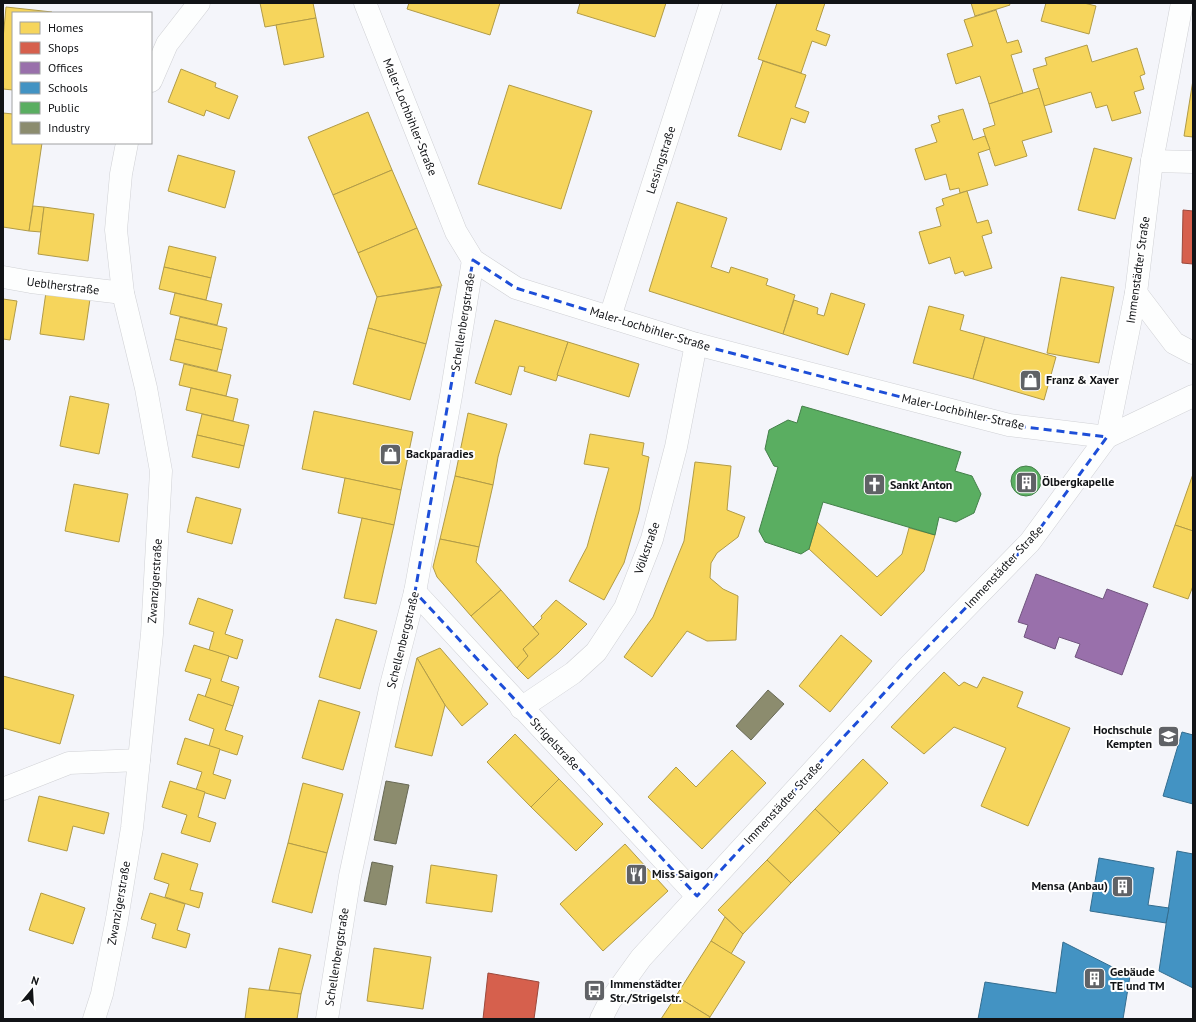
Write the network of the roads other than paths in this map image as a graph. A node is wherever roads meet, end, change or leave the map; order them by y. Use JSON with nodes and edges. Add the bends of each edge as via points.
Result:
{"nodes":[{"id":1,"x":199,"y":3,"type":"edge"},
{"id":2,"x":365,"y":3,"type":"edge"},
{"id":3,"x":711,"y":3,"type":"edge"},
{"id":4,"x":1182,"y":3,"type":"edge"},
{"id":5,"x":152,"y":79,"type":"edge"},
{"id":6,"x":127,"y":144,"type":"edge"},
{"id":7,"x":1152,"y":161,"type":"junction"},
{"id":8,"x":1193,"y":162,"type":"edge"},
{"id":9,"x":473,"y":260,"type":"junction"},
{"id":10,"x":3,"y":277,"type":"edge"},
{"id":11,"x":124,"y":293,"type":"junction"},
{"id":12,"x":1136,"y":293,"type":"junction"},
{"id":13,"x":610,"y":316,"type":"junction"},
{"id":14,"x":696,"y":344,"type":"junction"},
{"id":15,"x":1193,"y":353,"type":"edge"},
{"id":16,"x":1193,"y":396,"type":"edge"},
{"id":17,"x":1107,"y":437,"type":"junction"},
{"id":18,"x":415,"y":592,"type":"junction"},
{"id":19,"x":521,"y":708,"type":"junction"},
{"id":20,"x":139,"y":760,"type":"junction"},
{"id":21,"x":3,"y":789,"type":"edge"},
{"id":22,"x":697,"y":896,"type":"junction"},
{"id":23,"x":94,"y":1019,"type":"edge"},
{"id":24,"x":327,"y":1019,"type":"edge"},
{"id":25,"x":601,"y":1019,"type":"edge"}],
"edges":[{"from":1,"to":5,"type":"street","via":[[167,44]]},
{"from":2,"to":9,"type":"street","name":"Maler-Lochbihler-Straße","via":[[456,232]]},
{"from":3,"to":13,"type":"street","name":"Lessingstraße"},
{"from":4,"to":7,"type":"street","name":"Immenstädter Straße"},
{"from":6,"to":11,"type":"street","name":"Zwanzigerstraße","via":[[121,174],[116,230]]},
{"from":7,"to":8,"type":"street"},
{"from":7,"to":12,"type":"street","name":"Immenstädter Straße"},
{"from":9,"to":13,"type":"street","name":"Maler-Lochbihler-Straße","via":[[516,288]]},
{"from":9,"to":18,"type":"street","name":"Schellenbergstraße","via":[[452,396]]},
{"from":10,"to":11,"type":"street","name":"Ueblherstraße"},
{"from":11,"to":20,"type":"street","name":"Zwanzigerstraße","via":[[146,388],[161,471],[152,634]]},
{"from":12,"to":15,"type":"street","via":[[1174,343]]},
{"from":12,"to":17,"type":"street","name":"Immenstädter Straße"},
{"from":13,"to":14,"type":"street","name":"Maler-Lochbihler-Straße"},
{"from":14,"to":17,"type":"street","name":"Maler-Lochbihler-Straße","via":[[1008,425]]},
{"from":14,"to":19,"type":"street","name":"Völkstraße","via":[[676,447],[652,539],[625,608],[596,652],[573,673]]},
{"from":16,"to":17,"type":"street"},
{"from":17,"to":22,"type":"street","name":"Immenstädter Straße","via":[[1030,542],[909,666]]},
{"from":18,"to":19,"type":"street","name":"Strigelstraße"},
{"from":18,"to":24,"type":"street","name":"Schellenbergstraße","via":[[390,689],[352,868]]},
{"from":19,"to":22,"type":"street","name":"Strigelstraße"},
{"from":20,"to":21,"type":"street","via":[[69,762]]},
{"from":20,"to":23,"type":"street","name":"Zwanzigerstraße","via":[[132,828],[117,919],[102,994]]},
{"from":22,"to":25,"type":"street","name":"Immenstädter Straße","via":[[641,958],[610,1001]]}]}
